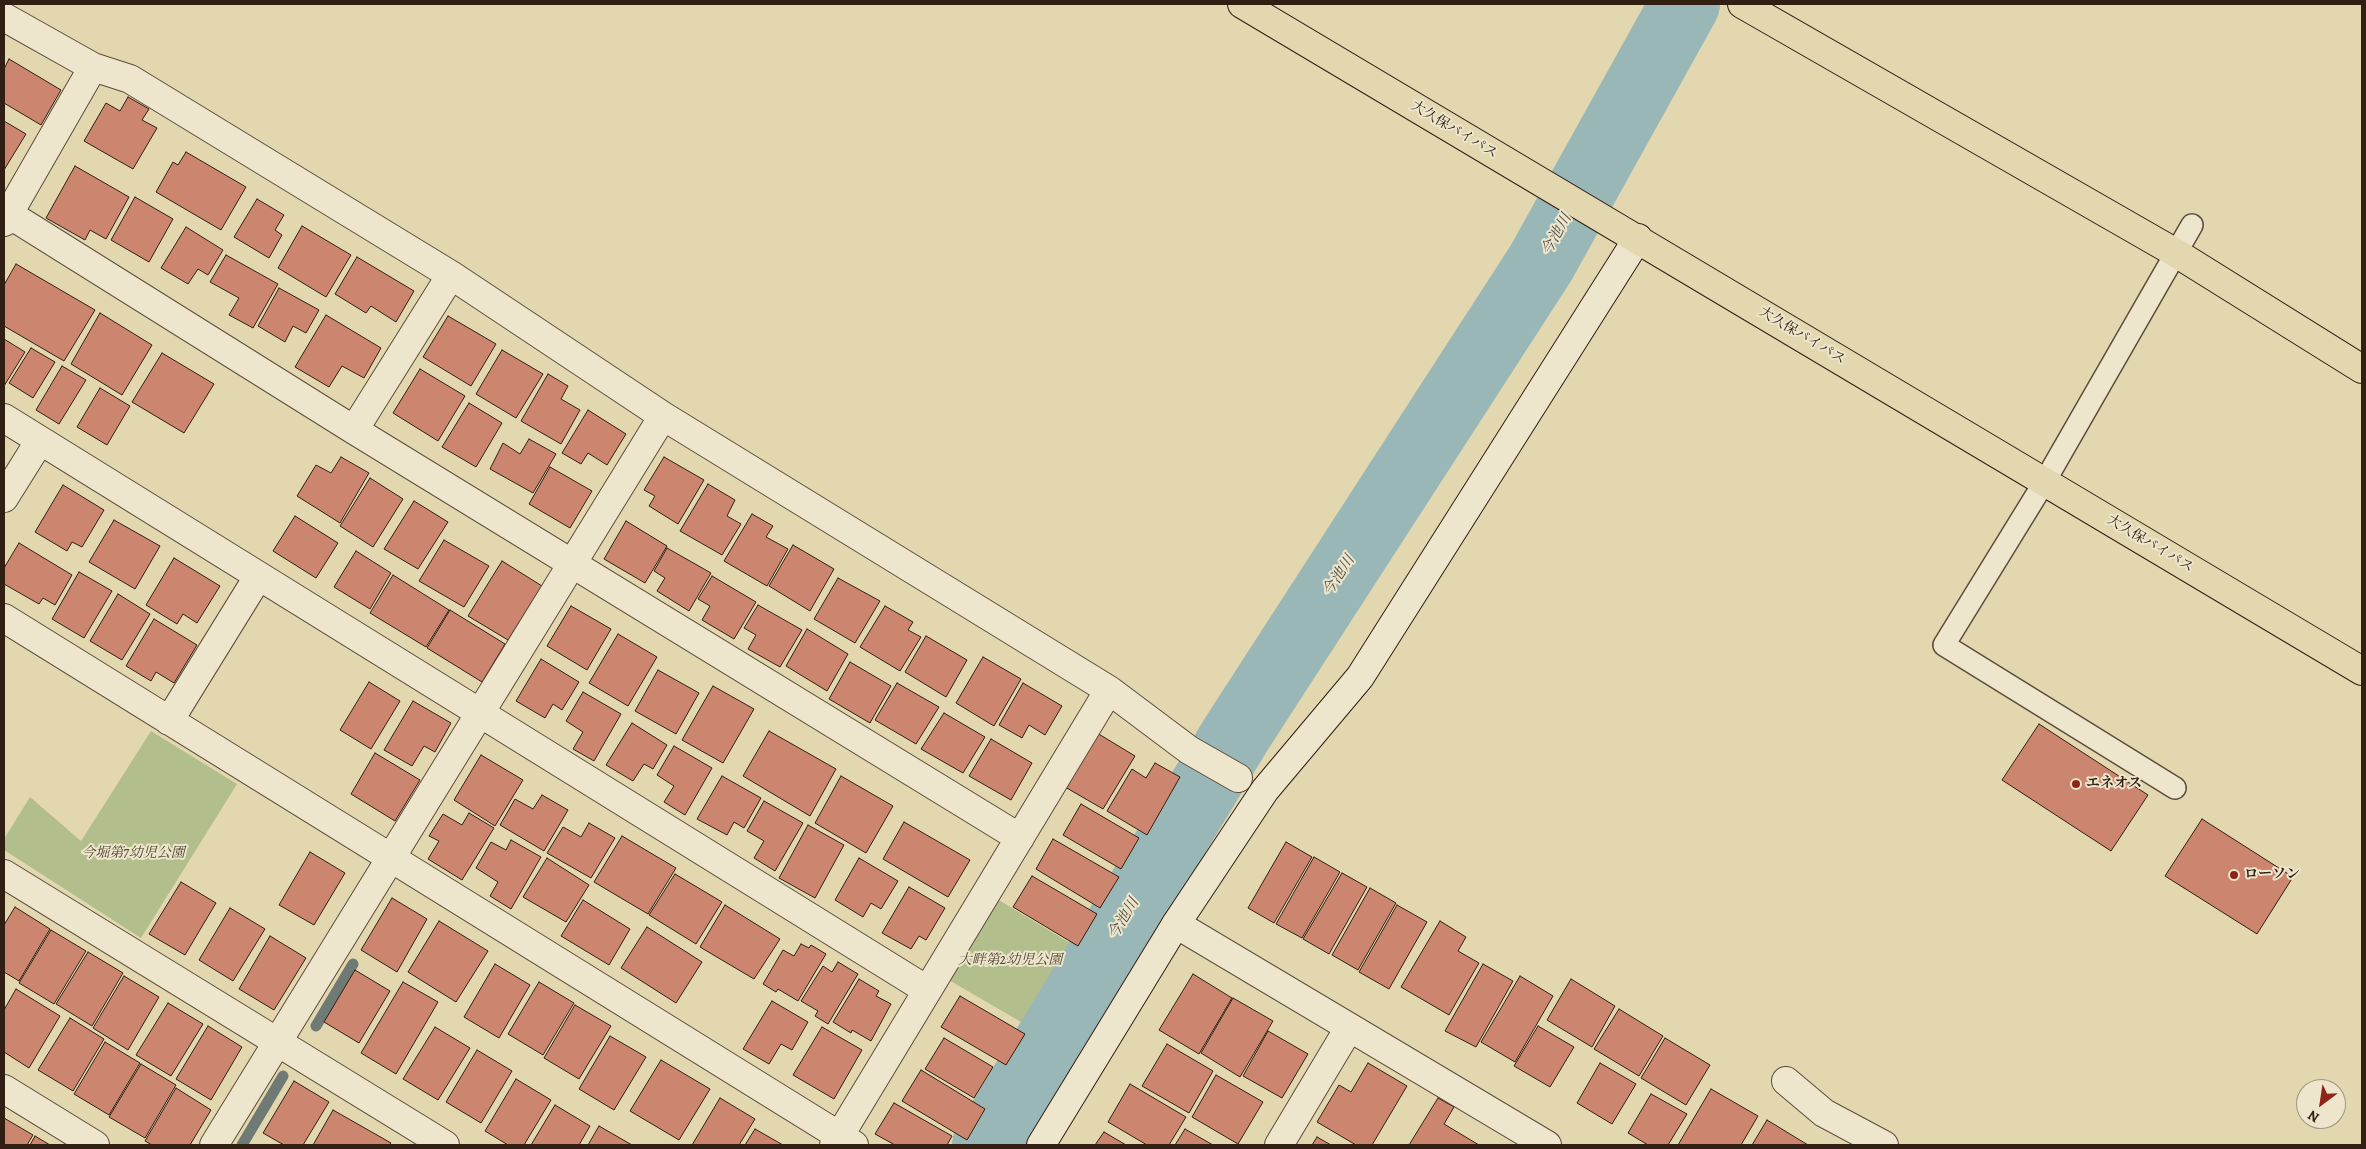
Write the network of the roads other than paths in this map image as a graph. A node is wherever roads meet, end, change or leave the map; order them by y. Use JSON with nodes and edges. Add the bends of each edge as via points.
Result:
{"nodes":[{"id":1,"x":1242,"y":4,"type":"edge"},
{"id":2,"x":1742,"y":4,"type":"edge"},
{"id":3,"x":4,"y":17,"type":"edge"},
{"id":4,"x":93,"y":67,"type":"junction"},
{"id":5,"x":5,"y":216,"type":"edge"},
{"id":6,"x":2192,"y":224,"type":"dead end"},
{"id":7,"x":1638,"y":238,"type":"junction"},
{"id":8,"x":2176,"y":254,"type":"junction"},
{"id":9,"x":451,"y":275,"type":"junction"},
{"id":10,"x":2362,"y":369,"type":"edge"},
{"id":11,"x":663,"y":416,"type":"junction"},
{"id":12,"x":4,"y":418,"type":"edge"},
{"id":13,"x":354,"y":430,"type":"junction"},
{"id":14,"x":40,"y":442,"type":"junction"},
{"id":15,"x":2045,"y":481,"type":"junction"},
{"id":16,"x":4,"y":498,"type":"edge"},
{"id":17,"x":572,"y":564,"type":"junction"},
{"id":18,"x":258,"y":577,"type":"junction"},
{"id":19,"x":4,"y":618,"type":"edge"},
{"id":20,"x":2362,"y":670,"type":"edge"},
{"id":21,"x":1109,"y":690,"type":"junction"},
{"id":22,"x":480,"y":714,"type":"junction"},
{"id":23,"x":169,"y":721,"type":"junction"},
{"id":24,"x":1238,"y":778,"type":"dead end"},
{"id":25,"x":2175,"y":788,"type":"dead end"},
{"id":26,"x":1020,"y":838,"type":"junction"},
{"id":27,"x":390,"y":858,"type":"junction"},
{"id":28,"x":4,"y":874,"type":"edge"},
{"id":29,"x":1176,"y":924,"type":"junction"},
{"id":30,"x":927,"y":990,"type":"junction"},
{"id":31,"x":1349,"y":1028,"type":"junction"},
{"id":32,"x":278,"y":1043,"type":"junction"},
{"id":33,"x":1786,"y":1081,"type":"dead end"},
{"id":34,"x":4,"y":1089,"type":"edge"},
{"id":35,"x":843,"y":1142,"type":"edge"},
{"id":36,"x":95,"y":1145,"type":"edge"},
{"id":37,"x":214,"y":1145,"type":"edge"},
{"id":38,"x":445,"y":1145,"type":"edge"},
{"id":39,"x":1041,"y":1145,"type":"edge"},
{"id":40,"x":1279,"y":1145,"type":"edge"},
{"id":41,"x":1547,"y":1145,"type":"edge"},
{"id":42,"x":1884,"y":1145,"type":"edge"}],
"edges":[{"from":1,"to":7,"type":"highway","name":"大久保バイパス"},
{"from":2,"to":8,"type":"highway"},
{"from":3,"to":4,"type":"street"},
{"from":4,"to":5,"type":"street"},
{"from":4,"to":9,"type":"street","via":[[130,79]]},
{"from":5,"to":13,"type":"street"},
{"from":6,"to":8,"type":"lane"},
{"from":7,"to":15,"type":"highway","name":"大久保バイパス"},
{"from":7,"to":29,"type":"street","via":[[1360,677],[1265,790]]},
{"from":8,"to":10,"type":"highway"},
{"from":8,"to":15,"type":"lane"},
{"from":9,"to":11,"type":"street"},
{"from":9,"to":13,"type":"street"},
{"from":11,"to":17,"type":"street"},
{"from":11,"to":21,"type":"street"},
{"from":12,"to":14,"type":"street"},
{"from":13,"to":17,"type":"street"},
{"from":14,"to":16,"type":"street"},
{"from":14,"to":18,"type":"street"},
{"from":15,"to":20,"type":"highway","name":"大久保バイパス"},
{"from":15,"to":25,"type":"lane","via":[[1944,644]]},
{"from":17,"to":22,"type":"street"},
{"from":17,"to":26,"type":"street"},
{"from":18,"to":22,"type":"street"},
{"from":18,"to":23,"type":"street"},
{"from":19,"to":23,"type":"street"},
{"from":21,"to":24,"type":"street","via":[[1189,750]]},
{"from":21,"to":26,"type":"street"},
{"from":22,"to":27,"type":"street"},
{"from":22,"to":30,"type":"street"},
{"from":23,"to":27,"type":"street"},
{"from":26,"to":30,"type":"street"},
{"from":27,"to":32,"type":"street"},
{"from":27,"to":35,"type":"street"},
{"from":28,"to":32,"type":"street"},
{"from":29,"to":31,"type":"street"},
{"from":29,"to":39,"type":"street"},
{"from":30,"to":35,"type":"street"},
{"from":31,"to":40,"type":"street"},
{"from":31,"to":41,"type":"street"},
{"from":32,"to":37,"type":"street"},
{"from":32,"to":38,"type":"street"},
{"from":33,"to":42,"type":"street","via":[[1824,1113]]},
{"from":34,"to":36,"type":"street"}]}
